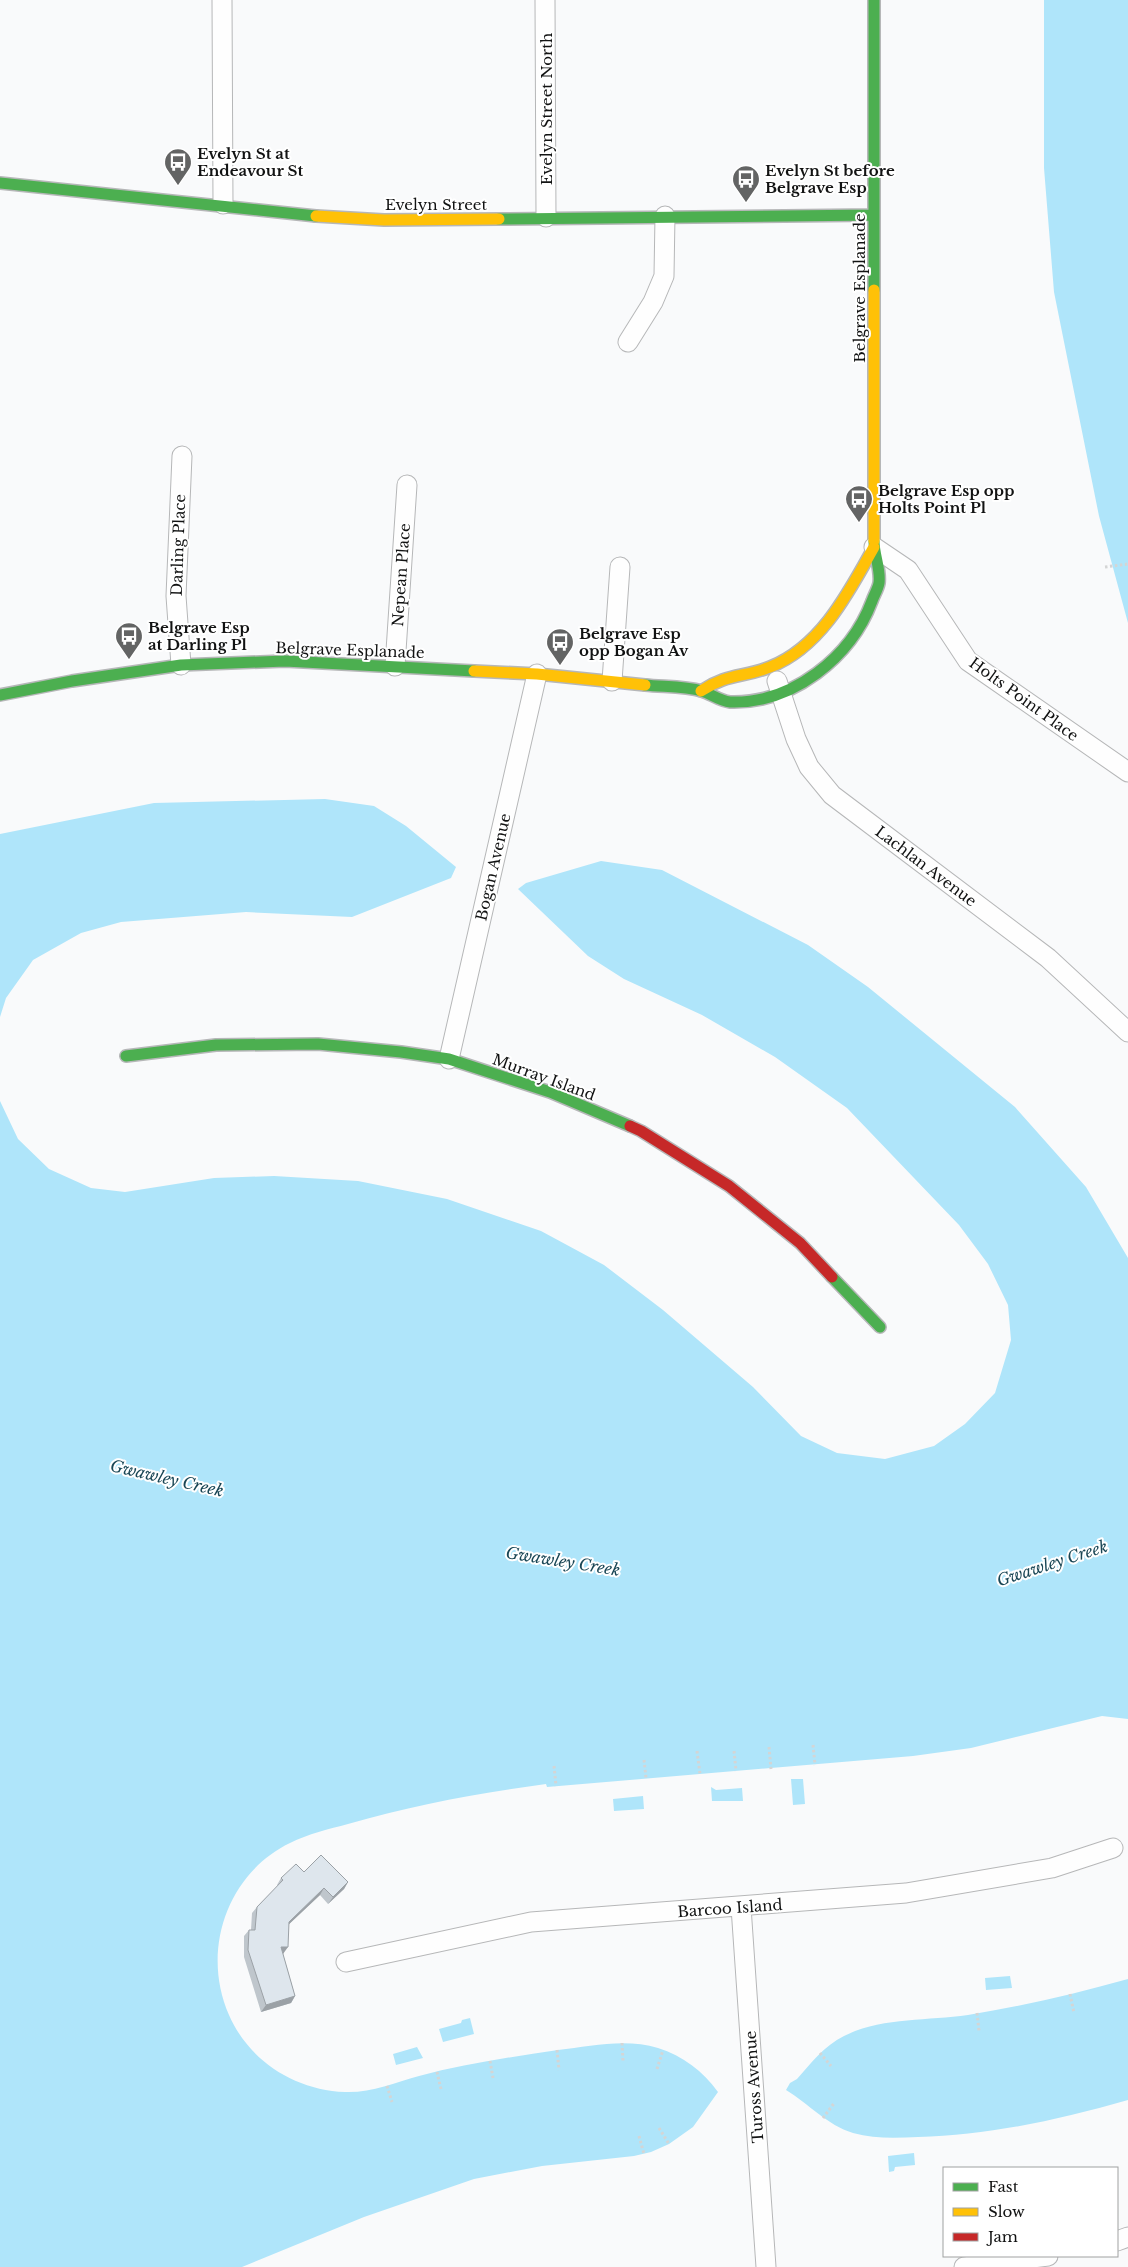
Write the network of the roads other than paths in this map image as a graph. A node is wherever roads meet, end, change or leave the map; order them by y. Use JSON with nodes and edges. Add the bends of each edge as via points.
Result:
{"nodes":[{"id":1,"x":222,"y":0,"type":"edge"},
{"id":2,"x":545,"y":0,"type":"edge"},
{"id":3,"x":874,"y":0,"type":"edge"},
{"id":4,"x":0,"y":183,"type":"edge"},
{"id":5,"x":223,"y":204,"type":"junction"},
{"id":6,"x":874,"y":215,"type":"junction"},
{"id":7,"x":665,"y":216,"type":"junction"},
{"id":8,"x":546,"y":217,"type":"junction"},
{"id":9,"x":628,"y":342,"type":"dead end"},
{"id":10,"x":182,"y":456,"type":"dead end"},
{"id":11,"x":407,"y":485,"type":"dead end"},
{"id":12,"x":874,"y":547,"type":"junction"},
{"id":13,"x":620,"y":567,"type":"dead end"},
{"id":14,"x":181,"y":664,"type":"junction"},
{"id":15,"x":396,"y":666,"type":"junction"},
{"id":16,"x":773,"y":666,"type":"junction"},
{"id":17,"x":537,"y":674,"type":"junction"},
{"id":18,"x":612,"y":681,"type":"junction"},
{"id":19,"x":701,"y":690,"type":"junction"},
{"id":20,"x":781,"y":693,"type":"junction"},
{"id":21,"x":0,"y":695,"type":"edge"},
{"id":22,"x":1128,"y":772,"type":"edge"},
{"id":23,"x":1128,"y":1032,"type":"edge"},
{"id":24,"x":126,"y":1056,"type":"dead end"},
{"id":25,"x":449,"y":1058,"type":"junction"},
{"id":26,"x":880,"y":1327,"type":"dead end"},
{"id":27,"x":1113,"y":1848,"type":"dead end"},
{"id":28,"x":741,"y":1907,"type":"junction"},
{"id":29,"x":346,"y":1962,"type":"dead end"},
{"id":30,"x":1040,"y":2257,"type":"edge"},
{"id":31,"x":766,"y":2267,"type":"edge"},
{"id":32,"x":964,"y":2267,"type":"edge"}],
"edges":[{"from":1,"to":5,"type":"street"},
{"from":2,"to":8,"type":"street","name":"Evelyn Street North"},
{"from":3,"to":6,"type":"street","name":"Belgrave Esplanade"},
{"from":4,"to":5,"type":"street","name":"Evelyn Street"},
{"from":5,"to":8,"type":"street","name":"Evelyn Street","via":[[384,220]]},
{"from":6,"to":7,"type":"street","name":"Evelyn Street"},
{"from":6,"to":12,"type":"street","name":"Belgrave Esplanade"},
{"from":7,"to":8,"type":"street","name":"Evelyn Street"},
{"from":7,"to":9,"type":"street","via":[[664,276],[653,302]]},
{"from":10,"to":14,"type":"street","name":"Darling Place","via":[[176,596]]},
{"from":11,"to":15,"type":"street","name":"Nepean Place"},
{"from":12,"to":16,"type":"street","name":"Belgrave Esplanade","via":[[849,594],[824,628],[802,648]]},
{"from":12,"to":20,"type":"street","name":"Belgrave Esplanade","via":[[879,582],[855,636],[823,670]]},
{"from":12,"to":22,"type":"street","name":"Holts Point Place","via":[[908,570],[968,660]]},
{"from":13,"to":18,"type":"street"},
{"from":14,"to":15,"type":"street","name":"Belgrave Esplanade","via":[[285,661]]},
{"from":14,"to":21,"type":"street","name":"Belgrave Esplanade"},
{"from":15,"to":17,"type":"street","name":"Belgrave Esplanade"},
{"from":16,"to":19,"type":"street","name":"Belgrave Esplanade","via":[[721,679]]},
{"from":16,"to":20,"type":"street","name":"Lachlan Avenue"},
{"from":17,"to":18,"type":"street","name":"Belgrave Esplanade"},
{"from":17,"to":25,"type":"street","name":"Bogan Avenue"},
{"from":18,"to":19,"type":"street","name":"Belgrave Esplanade"},
{"from":19,"to":20,"type":"street","name":"Belgrave Esplanade","via":[[728,702]]},
{"from":20,"to":23,"type":"street","name":"Lachlan Avenue","via":[[809,768],[832,795],[1048,958]]},
{"from":24,"to":25,"type":"street","name":"Murray Island","via":[[216,1045],[318,1044]]},
{"from":25,"to":26,"type":"street","name":"Murray Island","via":[[550,1092],[641,1131],[721,1181],[800,1243]]},
{"from":27,"to":28,"type":"street","name":"Barcoo Island","via":[[1052,1868],[977,1882],[906,1893]]},
{"from":28,"to":29,"type":"street","name":"Barcoo Island","via":[[531,1922]]},
{"from":28,"to":31,"type":"street","name":"Tuross Avenue"},
{"from":30,"to":32,"type":"street"}]}
